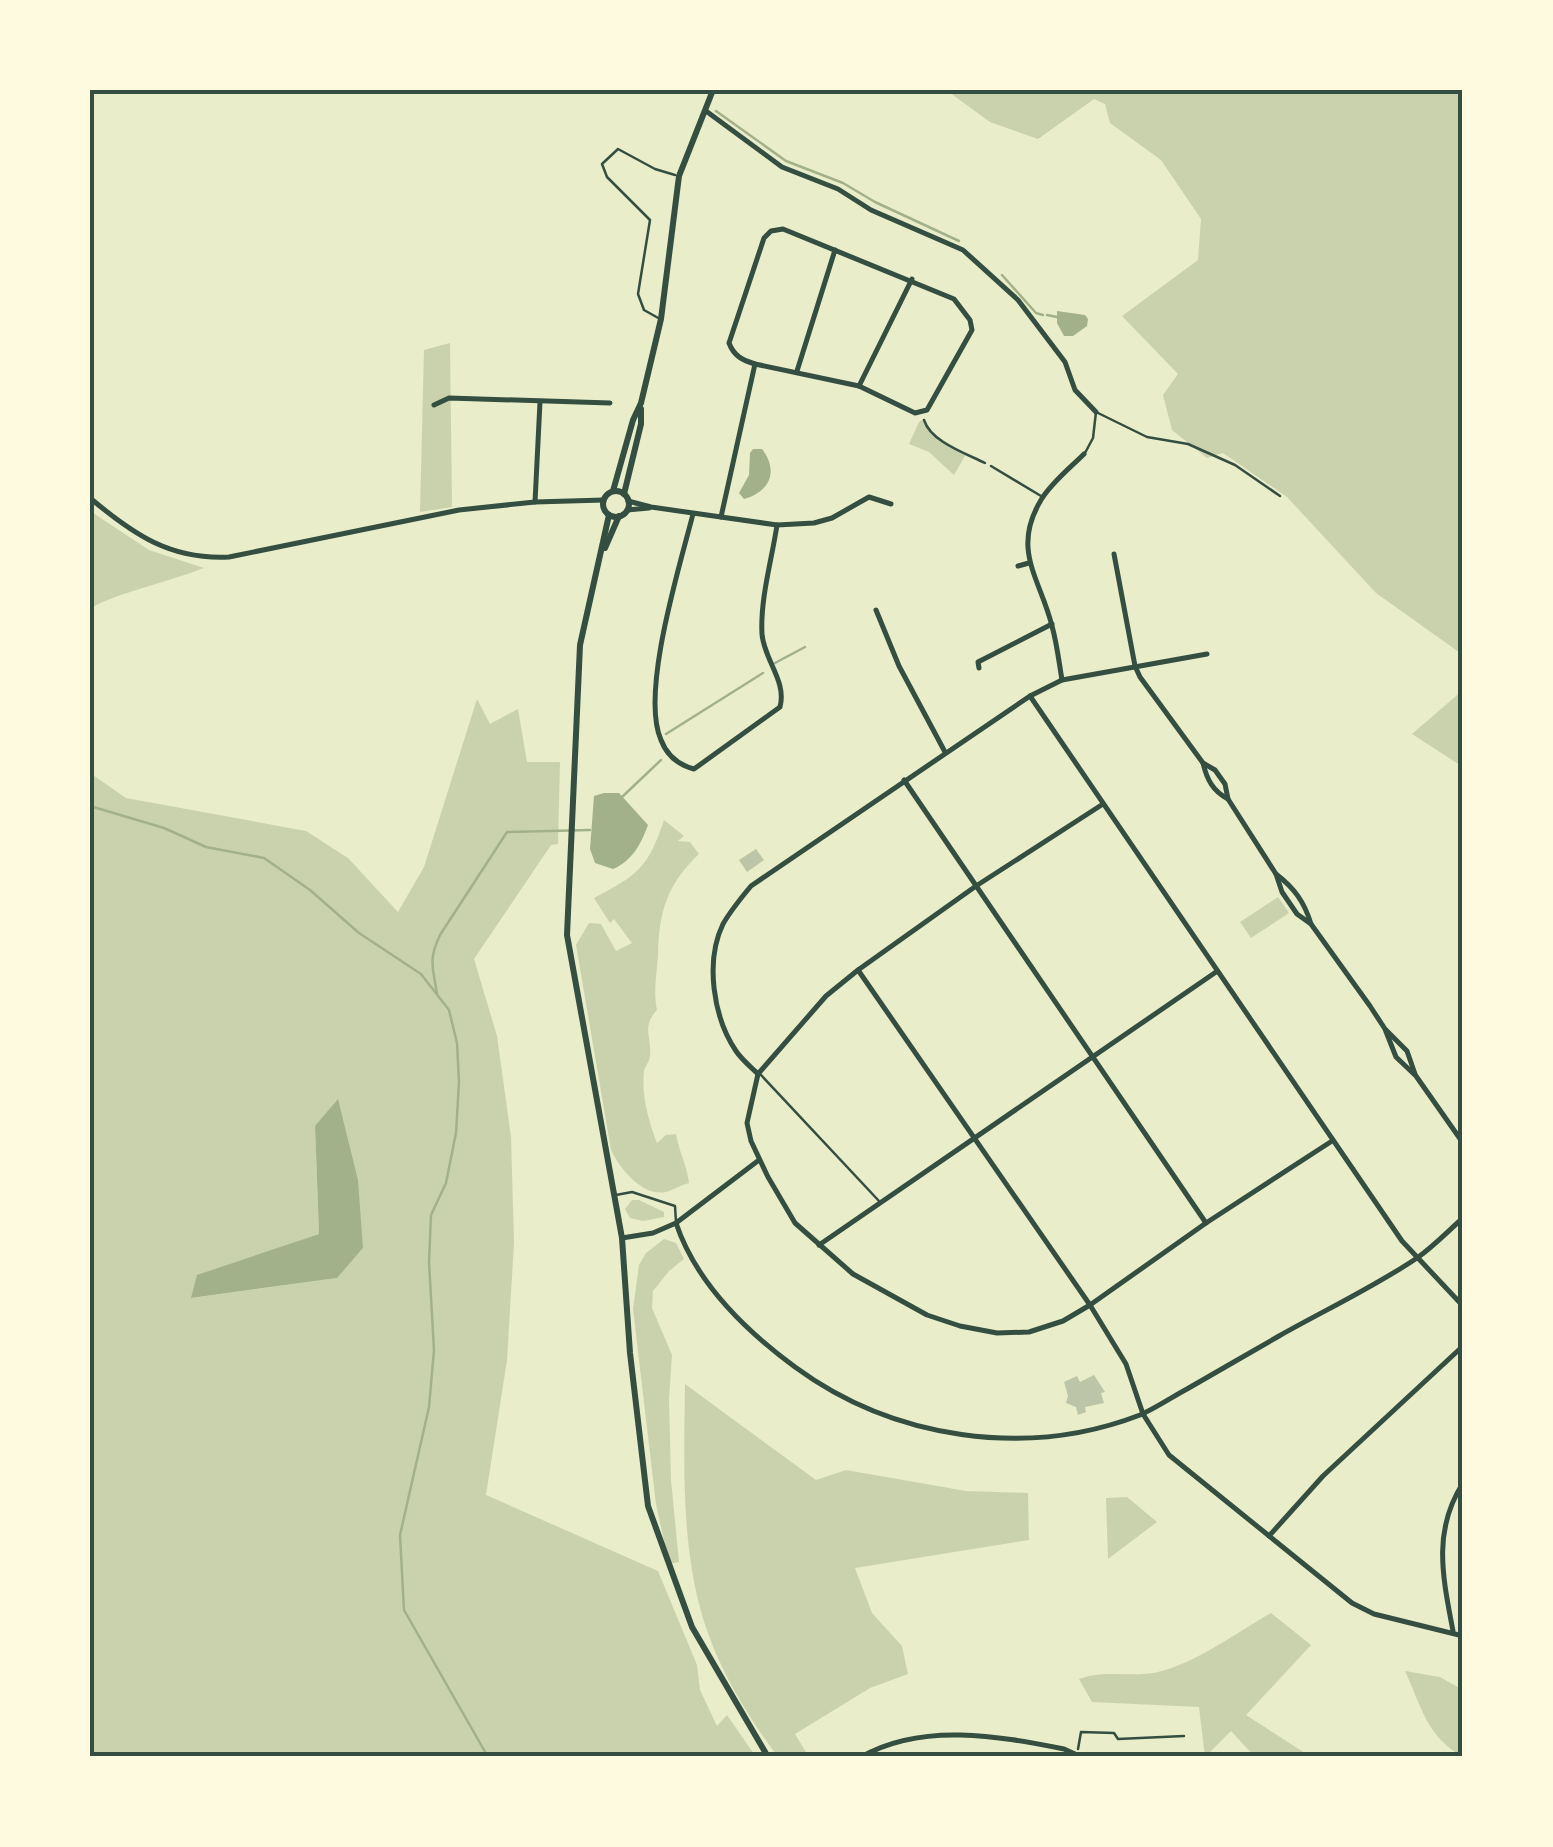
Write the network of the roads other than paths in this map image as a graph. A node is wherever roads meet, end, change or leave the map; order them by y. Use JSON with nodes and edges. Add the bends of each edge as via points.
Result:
{"nodes":[{"id":1,"x":713,"y":90,"type":"edge"},
{"id":2,"x":704,"y":109,"type":"junction"},
{"id":3,"x":679,"y":176,"type":"junction"},
{"id":4,"x":835,"y":250,"type":"junction"},
{"id":5,"x":912,"y":279,"type":"junction"},
{"id":6,"x":661,"y":319,"type":"junction"},
{"id":7,"x":755,"y":364,"type":"junction"},
{"id":8,"x":797,"y":371,"type":"junction"},
{"id":9,"x":859,"y":386,"type":"junction"},
{"id":10,"x":540,"y":402,"type":"junction"},
{"id":11,"x":641,"y":403,"type":"junction"},
{"id":12,"x":610,"y":404,"type":"dead end"},
{"id":13,"x":434,"y":406,"type":"dead end"},
{"id":14,"x":1096,"y":412,"type":"junction"},
{"id":15,"x":1084,"y":454,"type":"joint"},
{"id":16,"x":991,"y":466,"type":"road end"},
{"id":17,"x":613,"y":491,"type":"junction"},
{"id":18,"x":1043,"y":496,"type":"junction"},
{"id":19,"x":1280,"y":496,"type":"dead end"},
{"id":20,"x":90,"y":498,"type":"edge"},
{"id":21,"x":604,"y":500,"type":"junction"},
{"id":22,"x":626,"y":501,"type":"junction"},
{"id":23,"x":535,"y":502,"type":"junction"},
{"id":24,"x":891,"y":504,"type":"dead end"},
{"id":25,"x":693,"y":514,"type":"junction"},
{"id":26,"x":609,"y":515,"type":"junction"},
{"id":27,"x":619,"y":516,"type":"junction"},
{"id":28,"x":720,"y":517,"type":"junction"},
{"id":29,"x":777,"y":525,"type":"junction"},
{"id":30,"x":602,"y":553,"type":"junction"},
{"id":31,"x":1114,"y":554,"type":"dead end"},
{"id":32,"x":1029,"y":563,"type":"junction"},
{"id":33,"x":1018,"y":566,"type":"dead end"},
{"id":34,"x":876,"y":610,"type":"dead end"},
{"id":35,"x":1052,"y":624,"type":"junction"},
{"id":36,"x":1207,"y":654,"type":"dead end"},
{"id":37,"x":1135,"y":666,"type":"junction"},
{"id":38,"x":979,"y":668,"type":"dead end"},
{"id":39,"x":1062,"y":680,"type":"junction"},
{"id":40,"x":1030,"y":696,"type":"junction"},
{"id":41,"x":944,"y":752,"type":"junction"},
{"id":42,"x":1203,"y":764,"type":"junction"},
{"id":43,"x":904,"y":780,"type":"junction"},
{"id":44,"x":1228,"y":800,"type":"junction"},
{"id":45,"x":1103,"y":804,"type":"junction"},
{"id":46,"x":1276,"y":874,"type":"junction"},
{"id":47,"x":976,"y":886,"type":"junction"},
{"id":48,"x":1311,"y":924,"type":"junction"},
{"id":49,"x":858,"y":970,"type":"junction"},
{"id":50,"x":1216,"y":972,"type":"junction"},
{"id":51,"x":1384,"y":1029,"type":"junction"},
{"id":52,"x":1094,"y":1055,"type":"junction"},
{"id":53,"x":758,"y":1074,"type":"junction"},
{"id":54,"x":1416,"y":1076,"type":"junction"},
{"id":55,"x":973,"y":1138,"type":"junction"},
{"id":56,"x":1332,"y":1141,"type":"junction"},
{"id":57,"x":1463,"y":1143,"type":"edge"},
{"id":58,"x":759,"y":1160,"type":"junction"},
{"id":59,"x":615,"y":1195,"type":"junction"},
{"id":60,"x":880,"y":1202,"type":"junction"},
{"id":61,"x":1463,"y":1218,"type":"edge"},
{"id":62,"x":676,"y":1223,"type":"junction"},
{"id":63,"x":1206,"y":1223,"type":"junction"},
{"id":64,"x":622,"y":1238,"type":"junction"},
{"id":65,"x":818,"y":1246,"type":"junction"},
{"id":66,"x":1418,"y":1257,"type":"junction"},
{"id":67,"x":1090,"y":1305,"type":"junction"},
{"id":68,"x":1463,"y":1306,"type":"edge"},
{"id":69,"x":1463,"y":1346,"type":"edge"},
{"id":70,"x":1143,"y":1414,"type":"junction"},
{"id":71,"x":1463,"y":1483,"type":"edge"},
{"id":72,"x":1269,"y":1536,"type":"junction"},
{"id":73,"x":1453,"y":1631,"type":"junction"},
{"id":74,"x":1463,"y":1636,"type":"edge"},
{"id":75,"x":1075,"y":1755,"type":"edge"},
{"id":76,"x":768,"y":1757,"type":"edge"},
{"id":77,"x":861,"y":1757,"type":"edge"}],
"edges":[{"from":1,"to":2,"type":"street"},
{"from":2,"to":3,"type":"street"},
{"from":2,"to":14,"type":"street","via":[[782,168],[963,250],[1018,300]]},
{"from":3,"to":6,"type":"street"},
{"from":3,"to":6,"type":"lane","via":[[618,149],[602,164],[650,220],[638,294],[644,310]]},
{"from":4,"to":5,"type":"street"},
{"from":4,"to":7,"type":"street","via":[[783,229],[764,238],[729,343],[741,360]]},
{"from":4,"to":8,"type":"street"},
{"from":5,"to":9,"type":"street"},
{"from":5,"to":9,"type":"street","via":[[954,299],[972,330],[924,412]]},
{"from":6,"to":11,"type":"street"},
{"from":7,"to":8,"type":"street"},
{"from":7,"to":28,"type":"street"},
{"from":8,"to":9,"type":"street"},
{"from":10,"to":12,"type":"street"},
{"from":10,"to":13,"type":"street","via":[[448,398]]},
{"from":10,"to":23,"type":"street"},
{"from":11,"to":17,"type":"street"},
{"from":11,"to":22,"type":"street"},
{"from":14,"to":15,"type":"lane"},
{"from":14,"to":19,"type":"lane","via":[[1147,437],[1188,444]]},
{"from":15,"to":18,"type":"street"},
{"from":16,"to":18,"type":"lane"},
{"from":17,"to":21,"type":"street"},
{"from":17,"to":22,"type":"street"},
{"from":18,"to":32,"type":"street","via":[[1030,524]]},
{"from":20,"to":23,"type":"street","via":[[153,545],[209,558],[400,520]]},
{"from":21,"to":23,"type":"street"},
{"from":21,"to":26,"type":"street"},
{"from":22,"to":25,"type":"street"},
{"from":22,"to":27,"type":"street"},
{"from":24,"to":29,"type":"street","via":[[869,497],[832,518]]},
{"from":25,"to":28,"type":"street"},
{"from":25,"to":29,"type":"street","via":[[655,692],[662,744],[680,766],[694,769],[780,707],[783,692],[762,634]]},
{"from":26,"to":27,"type":"street"},
{"from":26,"to":30,"type":"street"},
{"from":27,"to":30,"type":"street"},
{"from":28,"to":29,"type":"street"},
{"from":30,"to":59,"type":"street","via":[[580,645],[567,935]]},
{"from":31,"to":37,"type":"street"},
{"from":32,"to":33,"type":"street"},
{"from":32,"to":35,"type":"street"},
{"from":34,"to":41,"type":"street"},
{"from":35,"to":38,"type":"street","via":[[978,662]]},
{"from":35,"to":39,"type":"street"},
{"from":36,"to":37,"type":"street"},
{"from":37,"to":39,"type":"street"},
{"from":37,"to":42,"type":"street"},
{"from":39,"to":40,"type":"street"},
{"from":40,"to":41,"type":"street"},
{"from":40,"to":45,"type":"street"},
{"from":41,"to":43,"type":"street"},
{"from":42,"to":44,"type":"street","via":[[1206,778]]},
{"from":42,"to":44,"type":"street","via":[[1225,784]]},
{"from":43,"to":47,"type":"street"},
{"from":43,"to":53,"type":"street","via":[[751,886],[722,927],[714,951],[717,1001],[736,1051]]},
{"from":44,"to":46,"type":"street"},
{"from":45,"to":47,"type":"street"},
{"from":45,"to":50,"type":"street"},
{"from":46,"to":48,"type":"street","via":[[1299,896]]},
{"from":46,"to":48,"type":"street","via":[[1282,892]]},
{"from":47,"to":49,"type":"street"},
{"from":47,"to":52,"type":"street"},
{"from":48,"to":51,"type":"street"},
{"from":49,"to":53,"type":"street","via":[[826,996]]},
{"from":49,"to":55,"type":"street"},
{"from":50,"to":52,"type":"street"},
{"from":50,"to":56,"type":"street"},
{"from":51,"to":54,"type":"street","via":[[1396,1057]]},
{"from":51,"to":54,"type":"street","via":[[1407,1051]]},
{"from":52,"to":55,"type":"street"},
{"from":52,"to":63,"type":"street"},
{"from":53,"to":58,"type":"street","via":[[747,1124]]},
{"from":53,"to":60,"type":"lane"},
{"from":54,"to":57,"type":"street"},
{"from":55,"to":60,"type":"street"},
{"from":55,"to":67,"type":"street"},
{"from":56,"to":63,"type":"street"},
{"from":56,"to":66,"type":"street"},
{"from":58,"to":62,"type":"street"},
{"from":58,"to":65,"type":"street"},
{"from":59,"to":62,"type":"lane","via":[[632,1192],[675,1206]]},
{"from":59,"to":64,"type":"street"},
{"from":60,"to":65,"type":"street"},
{"from":61,"to":66,"type":"street"},
{"from":62,"to":64,"type":"street"},
{"from":62,"to":70,"type":"street","via":[[710,1287],[767,1346],[873,1413],[969,1437],[1025,1438]]},
{"from":63,"to":67,"type":"street"},
{"from":64,"to":76,"type":"street","via":[[648,1506],[692,1628]]},
{"from":65,"to":67,"type":"street","via":[[896,1300],[960,1326],[1029,1332]]},
{"from":66,"to":68,"type":"street"},
{"from":66,"to":70,"type":"street"},
{"from":67,"to":70,"type":"street","via":[[1126,1364]]},
{"from":69,"to":72,"type":"street","via":[[1323,1476]]},
{"from":70,"to":72,"type":"street","via":[[1169,1455]]},
{"from":71,"to":73,"type":"street","via":[[1451,1502],[1440,1556]]},
{"from":72,"to":73,"type":"street","via":[[1352,1604]]},
{"from":73,"to":74,"type":"street"},
{"from":75,"to":77,"type":"street","via":[[1032,1742],[957,1736],[903,1740]]}]}
